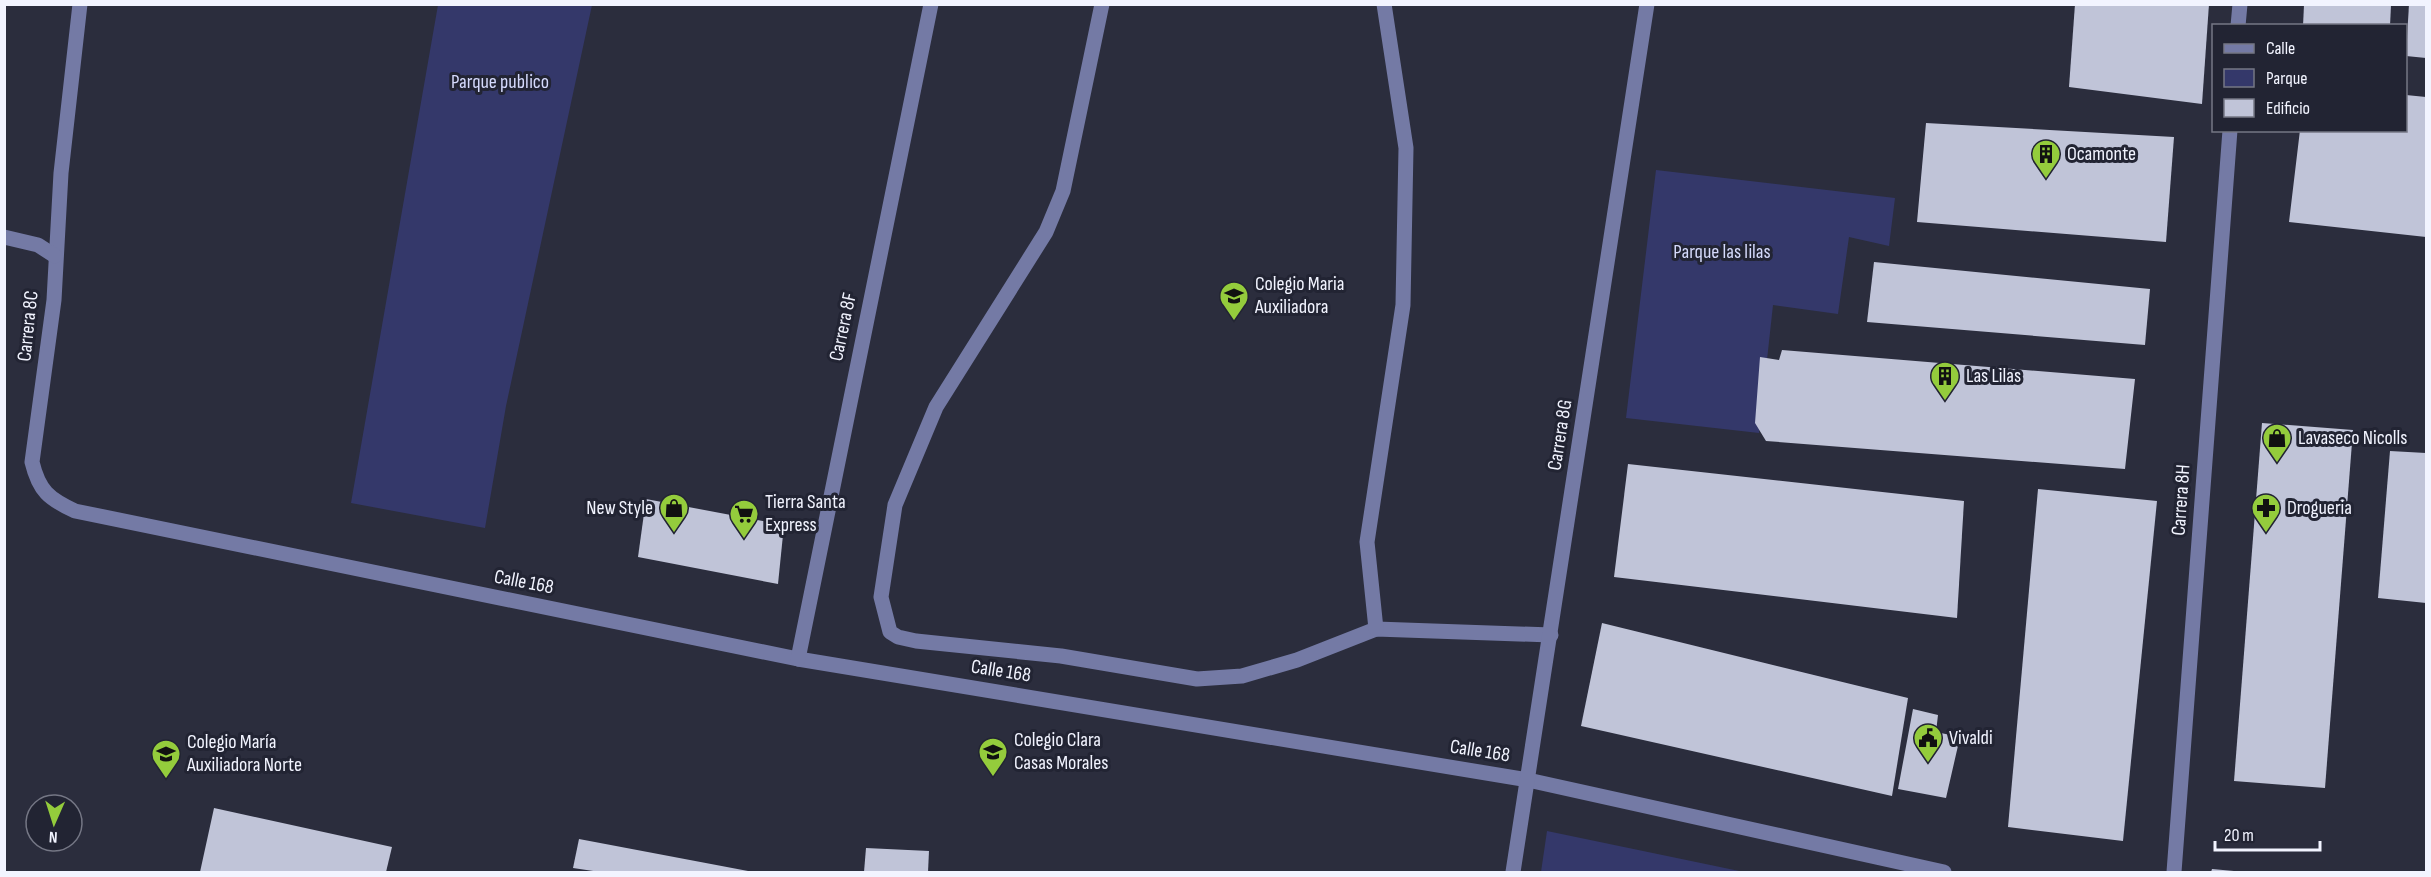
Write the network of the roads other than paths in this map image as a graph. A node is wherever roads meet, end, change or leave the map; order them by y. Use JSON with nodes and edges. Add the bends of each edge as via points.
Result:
{"nodes":[{"id":1,"x":80,"y":4,"type":"edge"},
{"id":2,"x":931,"y":4,"type":"edge"},
{"id":3,"x":1102,"y":4,"type":"edge"},
{"id":4,"x":1384,"y":4,"type":"edge"},
{"id":5,"x":1647,"y":4,"type":"edge"},
{"id":6,"x":2240,"y":4,"type":"edge"},
{"id":7,"x":2238,"y":24,"type":"edge"},
{"id":8,"x":2230,"y":132,"type":"edge"},
{"id":9,"x":4,"y":237,"type":"edge"},
{"id":10,"x":55,"y":256,"type":"junction"},
{"id":11,"x":53,"y":501,"type":"joint"},
{"id":12,"x":1376,"y":629,"type":"junction"},
{"id":13,"x":1551,"y":636,"type":"junction"},
{"id":14,"x":798,"y":658,"type":"junction"},
{"id":15,"x":1528,"y":780,"type":"junction"},
{"id":16,"x":1513,"y":873,"type":"edge"},
{"id":17,"x":1944,"y":873,"type":"edge"},
{"id":18,"x":2174,"y":873,"type":"edge"}],
"edges":[{"from":1,"to":10,"type":"street","name":"Carrera 8C"},
{"from":2,"to":14,"type":"street","name":"Carrera 8F"},
{"from":3,"to":12,"type":"street","via":[[1063,191],[1046,232],[936,407],[895,505],[881,597],[890,632],[916,641],[1061,656],[1197,679],[1242,676],[1297,660]]},
{"from":4,"to":12,"type":"street","via":[[1406,148],[1403,305],[1367,542]]},
{"from":5,"to":13,"type":"street","name":"Carrera 8G"},
{"from":6,"to":7,"type":"street"},
{"from":8,"to":18,"type":"street","name":"Carrera 8H"},
{"from":9,"to":10,"type":"street","via":[[38,246]]},
{"from":10,"to":11,"type":"street","name":"Carrera 8C","via":[[54,300],[32,462],[40,486]]},
{"from":11,"to":14,"type":"street","name":"Calle 168","via":[[75,512],[104,519]]},
{"from":12,"to":13,"type":"street"},
{"from":13,"to":15,"type":"street","name":"Carrera 8G"},
{"from":14,"to":15,"type":"street","name":"Calle 168"},
{"from":15,"to":16,"type":"street","name":"Carrera 8G"},
{"from":15,"to":17,"type":"street","name":"Calle 168"}]}
